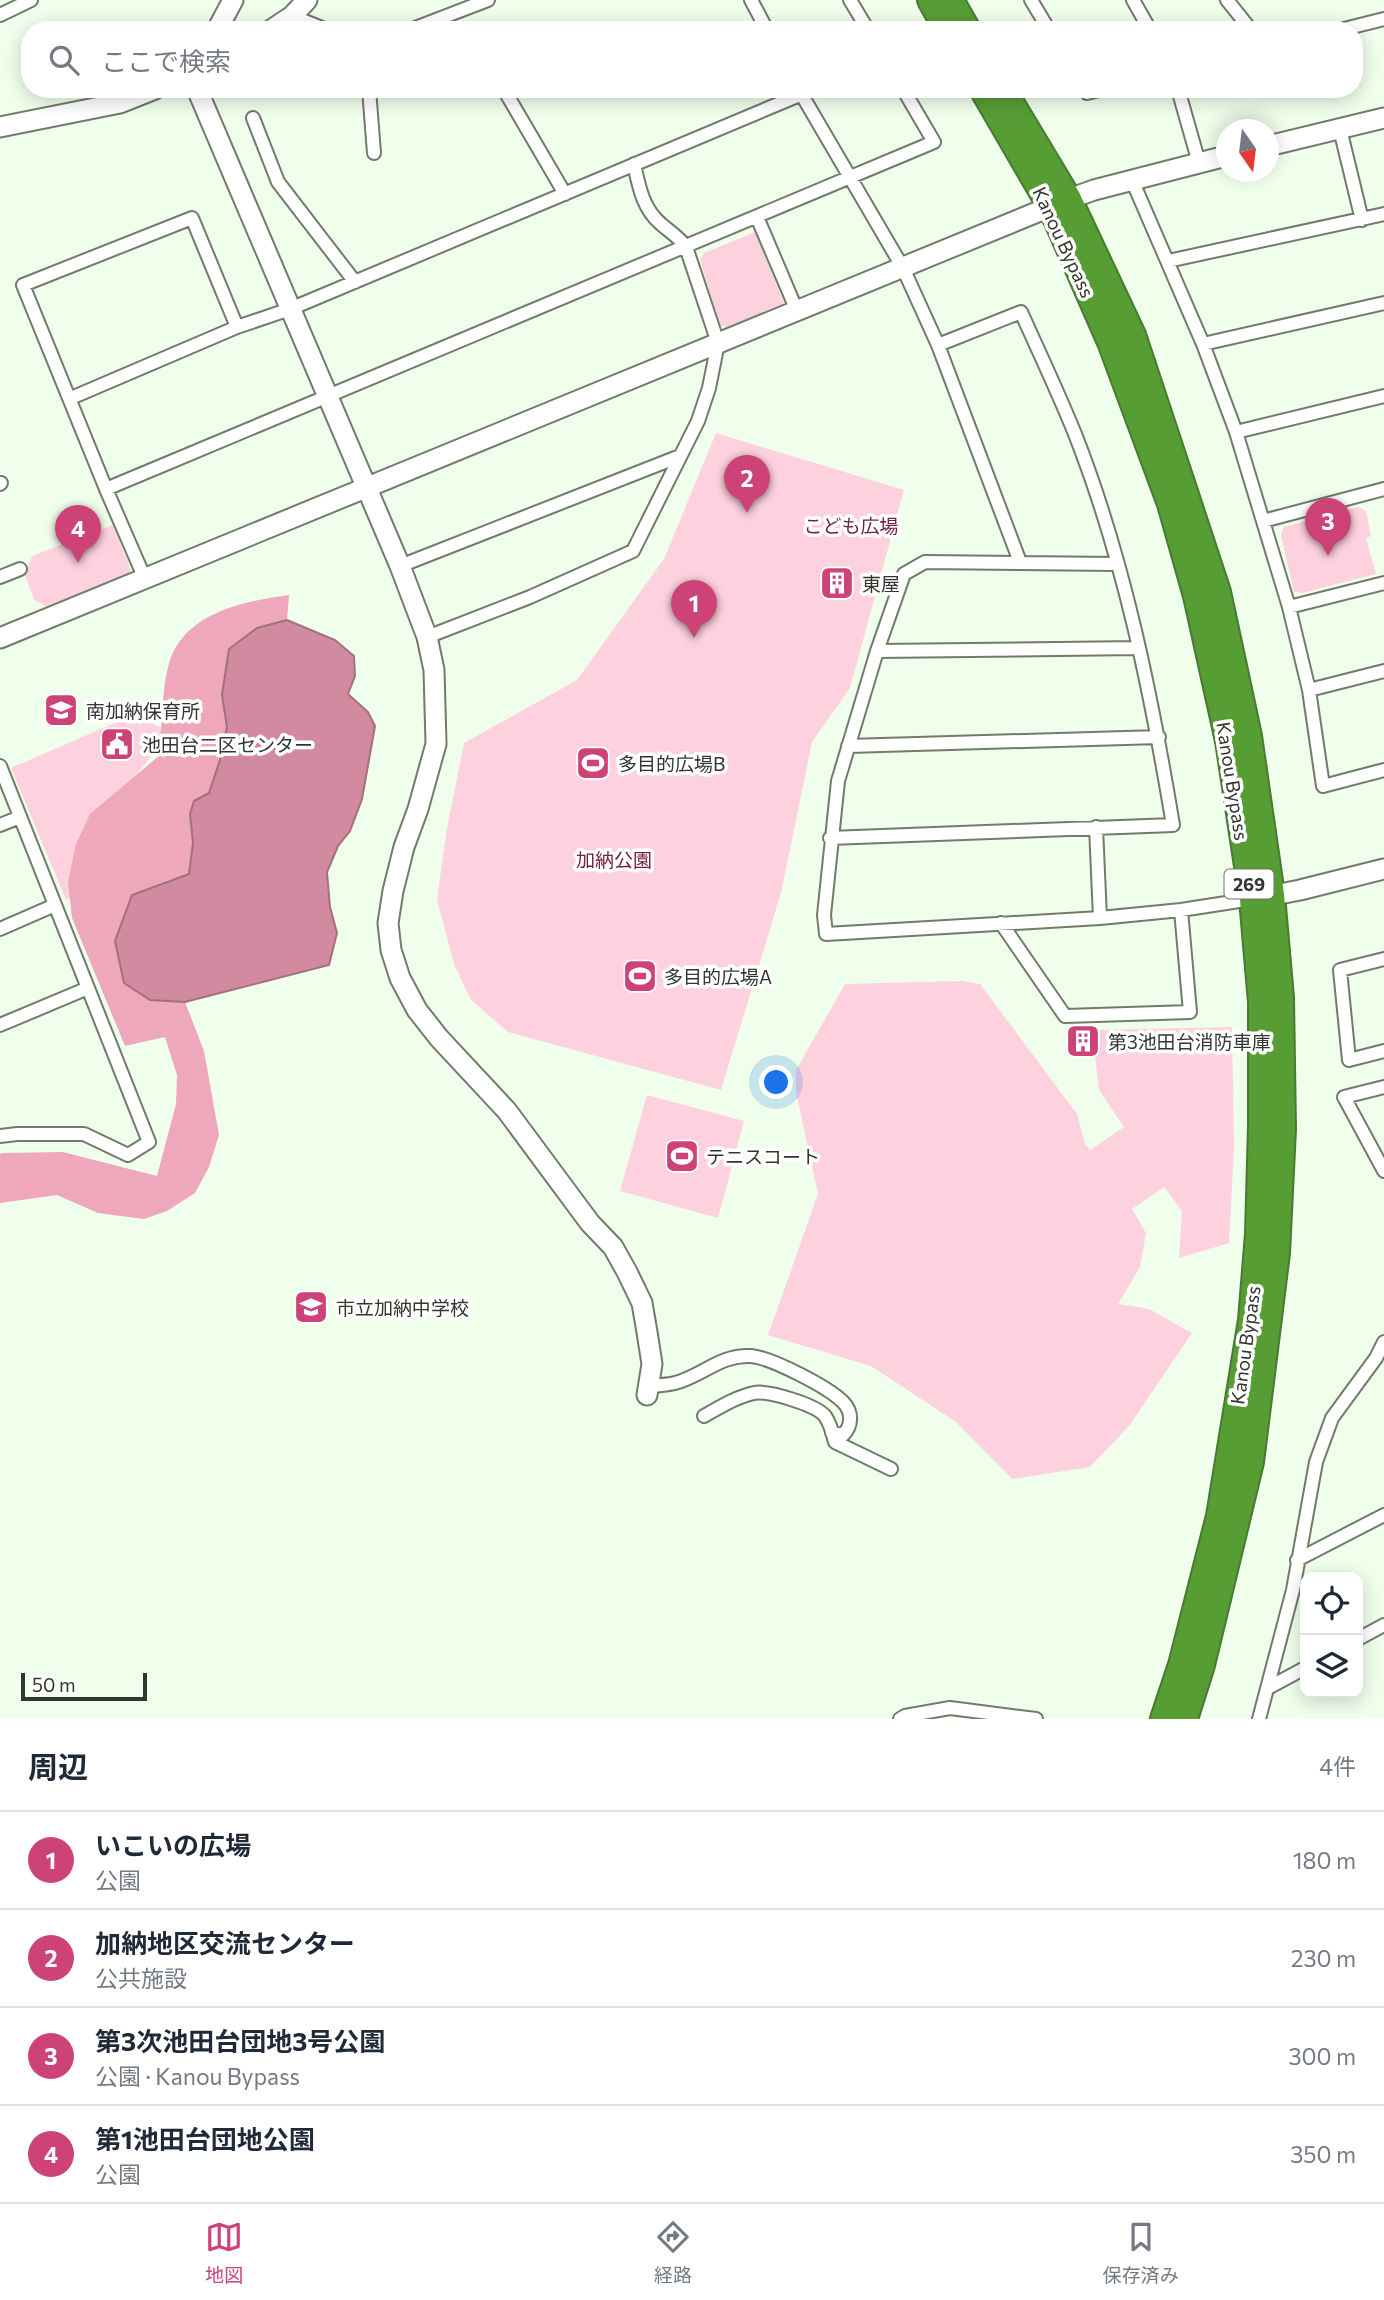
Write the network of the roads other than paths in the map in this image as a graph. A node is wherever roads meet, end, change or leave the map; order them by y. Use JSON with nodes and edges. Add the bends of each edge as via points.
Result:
{"nodes":[{"id":1,"x":32,"y":0,"type":"edge"},
{"id":2,"x":233,"y":0,"type":"edge"},
{"id":3,"x":307,"y":0,"type":"edge"},
{"id":4,"x":488,"y":0,"type":"edge"},
{"id":5,"x":751,"y":0,"type":"edge"},
{"id":6,"x":850,"y":0,"type":"edge"},
{"id":7,"x":930,"y":0,"type":"edge"},
{"id":8,"x":951,"y":0,"type":"edge"},
{"id":9,"x":1031,"y":0,"type":"edge"},
{"id":10,"x":1133,"y":0,"type":"edge"},
{"id":11,"x":1227,"y":0,"type":"edge"},
{"id":12,"x":0,"y":15,"type":"edge"},
{"id":13,"x":292,"y":16,"type":"junction"},
{"id":14,"x":1384,"y":19,"type":"edge"},
{"id":15,"x":222,"y":21,"type":"edge"},
{"id":16,"x":284,"y":21,"type":"edge"},
{"id":17,"x":304,"y":21,"type":"edge"},
{"id":18,"x":433,"y":21,"type":"edge"},
{"id":19,"x":762,"y":21,"type":"edge"},
{"id":20,"x":863,"y":21,"type":"edge"},
{"id":21,"x":942,"y":21,"type":"edge"},
{"id":22,"x":963,"y":21,"type":"edge"},
{"id":23,"x":1044,"y":21,"type":"edge"},
{"id":24,"x":1145,"y":21,"type":"edge"},
{"id":25,"x":1244,"y":21,"type":"edge"},
{"id":26,"x":1363,"y":24,"type":"edge"},
{"id":27,"x":132,"y":98,"type":"edge"},
{"id":28,"x":201,"y":98,"type":"edge"},
{"id":29,"x":370,"y":98,"type":"edge"},
{"id":30,"x":509,"y":98,"type":"edge"},
{"id":31,"x":786,"y":98,"type":"edge"},
{"id":32,"x":804,"y":98,"type":"edge"},
{"id":33,"x":908,"y":98,"type":"edge"},
{"id":34,"x":988,"y":98,"type":"edge"},
{"id":35,"x":1007,"y":98,"type":"edge"},
{"id":36,"x":1181,"y":98,"type":"edge"},
{"id":37,"x":254,"y":118,"type":"dead end"},
{"id":38,"x":1384,"y":118,"type":"edge"},
{"id":39,"x":0,"y":127,"type":"edge"},
{"id":40,"x":1340,"y":129,"type":"junction"},
{"id":41,"x":1279,"y":144,"type":"edge"},
{"id":42,"x":374,"y":153,"type":"dead end"},
{"id":43,"x":1216,"y":159,"type":"edge"},
{"id":44,"x":1199,"y":163,"type":"junction"},
{"id":45,"x":634,"y":164,"type":"junction"},
{"id":46,"x":851,"y":178,"type":"junction"},
{"id":47,"x":1132,"y":180,"type":"junction"},
{"id":48,"x":565,"y":194,"type":"junction"},
{"id":49,"x":1060,"y":204,"type":"junction"},
{"id":50,"x":1384,"y":214,"type":"edge"},
{"id":51,"x":757,"y":217,"type":"junction"},
{"id":52,"x":1362,"y":220,"type":"junction"},
{"id":53,"x":686,"y":247,"type":"junction"},
{"id":54,"x":1168,"y":261,"type":"junction"},
{"id":55,"x":902,"y":268,"type":"junction"},
{"id":56,"x":355,"y":282,"type":"junction"},
{"id":57,"x":1384,"y":303,"type":"edge"},
{"id":58,"x":290,"y":309,"type":"junction"},
{"id":59,"x":797,"y":311,"type":"junction"},
{"id":60,"x":236,"y":327,"type":"junction"},
{"id":61,"x":718,"y":343,"type":"junction"},
{"id":62,"x":1203,"y":344,"type":"junction"},
{"id":63,"x":939,"y":345,"type":"junction"},
{"id":64,"x":327,"y":396,"type":"junction"},
{"id":65,"x":1384,"y":396,"type":"edge"},
{"id":66,"x":71,"y":398,"type":"junction"},
{"id":67,"x":1236,"y":432,"type":"junction"},
{"id":68,"x":680,"y":456,"type":"junction"},
{"id":69,"x":365,"y":488,"type":"junction"},
{"id":70,"x":106,"y":489,"type":"junction"},
{"id":71,"x":1384,"y":489,"type":"edge"},
{"id":72,"x":1264,"y":521,"type":"junction"},
{"id":73,"x":1020,"y":562,"type":"junction"},
{"id":74,"x":1118,"y":564,"type":"junction"},
{"id":75,"x":400,"y":566,"type":"junction"},
{"id":76,"x":20,"y":569,"type":"dead end"},
{"id":77,"x":0,"y":577,"type":"edge"},
{"id":78,"x":145,"y":579,"type":"junction"},
{"id":79,"x":1384,"y":583,"type":"edge"},
{"id":80,"x":1289,"y":607,"type":"junction"},
{"id":81,"x":427,"y":637,"type":"junction"},
{"id":82,"x":0,"y":638,"type":"edge"},
{"id":83,"x":1139,"y":648,"type":"junction"},
{"id":84,"x":877,"y":651,"type":"junction"},
{"id":85,"x":1384,"y":671,"type":"edge"},
{"id":86,"x":1309,"y":690,"type":"junction"},
{"id":87,"x":1159,"y":737,"type":"junction"},
{"id":88,"x":848,"y":746,"type":"junction"},
{"id":89,"x":0,"y":766,"type":"edge"},
{"id":90,"x":1384,"y":770,"type":"edge"},
{"id":91,"x":20,"y":817,"type":"junction"},
{"id":92,"x":0,"y":825,"type":"edge"},
{"id":93,"x":1096,"y":827,"type":"junction"},
{"id":94,"x":830,"y":838,"type":"junction"},
{"id":95,"x":1384,"y":869,"type":"edge"},
{"id":96,"x":1262,"y":897,"type":"junction"},
{"id":97,"x":55,"y":905,"type":"junction"},
{"id":98,"x":1181,"y":910,"type":"junction"},
{"id":99,"x":1100,"y":918,"type":"junction"},
{"id":100,"x":1001,"y":923,"type":"junction"},
{"id":101,"x":0,"y":929,"type":"edge"},
{"id":102,"x":1384,"y":959,"type":"edge"},
{"id":103,"x":88,"y":988,"type":"junction"},
{"id":104,"x":0,"y":1025,"type":"edge"},
{"id":105,"x":1384,"y":1051,"type":"edge"},
{"id":106,"x":1384,"y":1087,"type":"edge"},
{"id":107,"x":0,"y":1136,"type":"edge"},
{"id":108,"x":1384,"y":1171,"type":"edge"},
{"id":109,"x":1384,"y":1342,"type":"edge"},
{"id":110,"x":1376,"y":1358,"type":"junction"},
{"id":111,"x":1384,"y":1372,"type":"edge"},
{"id":112,"x":648,"y":1391,"type":"joint"},
{"id":113,"x":704,"y":1416,"type":"dead end"},
{"id":114,"x":832,"y":1433,"type":"junction"},
{"id":115,"x":891,"y":1469,"type":"dead end"},
{"id":116,"x":1384,"y":1515,"type":"edge"},
{"id":117,"x":1297,"y":1560,"type":"junction"},
{"id":118,"x":1384,"y":1625,"type":"edge"},
{"id":119,"x":1363,"y":1636,"type":"edge"},
{"id":120,"x":1300,"y":1671,"type":"edge"},
{"id":121,"x":1268,"y":1688,"type":"junction"},
{"id":122,"x":900,"y":1719,"type":"edge"},
{"id":123,"x":1036,"y":1719,"type":"edge"},
{"id":124,"x":1163,"y":1719,"type":"edge"},
{"id":125,"x":1185,"y":1719,"type":"edge"},
{"id":126,"x":1259,"y":1719,"type":"edge"}],
"edges":[{"from":1,"to":12,"type":"street"},
{"from":2,"to":15,"type":"street"},
{"from":3,"to":13,"type":"street"},
{"from":4,"to":18,"type":"street"},
{"from":5,"to":19,"type":"street"},
{"from":6,"to":20,"type":"street"},
{"from":7,"to":21,"type":"highway"},
{"from":8,"to":22,"type":"highway"},
{"from":9,"to":23,"type":"street"},
{"from":10,"to":24,"type":"street"},
{"from":11,"to":25,"type":"street"},
{"from":13,"to":16,"type":"street"},
{"from":13,"to":17,"type":"street"},
{"from":14,"to":26,"type":"street"},
{"from":27,"to":39,"type":"street"},
{"from":28,"to":58,"type":"street"},
{"from":29,"to":42,"type":"street"},
{"from":30,"to":48,"type":"street"},
{"from":31,"to":45,"type":"street"},
{"from":32,"to":46,"type":"street"},
{"from":33,"to":46,"type":"street","via":[[934,142]]},
{"from":34,"to":49,"type":"highway","name":"Kanou Bypass","number":"269"},
{"from":35,"to":49,"type":"highway","name":"Kanou Bypass","number":"269"},
{"from":36,"to":44,"type":"street"},
{"from":37,"to":56,"type":"street","via":[[278,182]]},
{"from":38,"to":40,"type":"street"},
{"from":40,"to":41,"type":"street"},
{"from":40,"to":52,"type":"street"},
{"from":43,"to":44,"type":"street"},
{"from":44,"to":47,"type":"street"},
{"from":45,"to":48,"type":"street"},
{"from":45,"to":53,"type":"street","via":[[648,211]]},
{"from":46,"to":51,"type":"street"},
{"from":46,"to":55,"type":"street"},
{"from":47,"to":49,"type":"street"},
{"from":47,"to":54,"type":"street"},
{"from":48,"to":56,"type":"street"},
{"from":49,"to":55,"type":"street"},
{"from":49,"to":96,"type":"highway","name":"Kanou Bypass","number":"269","via":[[1133,335],[1218,592],[1249,736]]},
{"from":50,"to":52,"type":"street"},
{"from":51,"to":53,"type":"street"},
{"from":51,"to":59,"type":"street"},
{"from":52,"to":54,"type":"street"},
{"from":53,"to":61,"type":"street"},
{"from":53,"to":64,"type":"street"},
{"from":54,"to":62,"type":"street"},
{"from":55,"to":59,"type":"street"},
{"from":55,"to":63,"type":"street"},
{"from":56,"to":58,"type":"street"},
{"from":57,"to":62,"type":"street"},
{"from":58,"to":60,"type":"street"},
{"from":58,"to":64,"type":"street"},
{"from":59,"to":61,"type":"street"},
{"from":60,"to":66,"type":"street"},
{"from":60,"to":66,"type":"street","via":[[192,218],[23,285]]},
{"from":61,"to":68,"type":"street","via":[[698,421]]},
{"from":61,"to":69,"type":"street"},
{"from":62,"to":67,"type":"street"},
{"from":63,"to":73,"type":"street"},
{"from":63,"to":74,"type":"street","via":[[1021,312],[1075,434]]},
{"from":64,"to":69,"type":"street"},
{"from":64,"to":70,"type":"street"},
{"from":65,"to":67,"type":"street"},
{"from":66,"to":70,"type":"street"},
{"from":67,"to":72,"type":"street"},
{"from":68,"to":75,"type":"street"},
{"from":68,"to":81,"type":"street","via":[[633,551]]},
{"from":69,"to":75,"type":"street"},
{"from":69,"to":78,"type":"street"},
{"from":70,"to":78,"type":"street"},
{"from":71,"to":72,"type":"street"},
{"from":72,"to":80,"type":"street"},
{"from":73,"to":74,"type":"street"},
{"from":73,"to":84,"type":"street","via":[[925,562],[904,574]]},
{"from":74,"to":83,"type":"street"},
{"from":75,"to":81,"type":"street"},
{"from":76,"to":77,"type":"street"},
{"from":78,"to":82,"type":"street"},
{"from":79,"to":80,"type":"street"},
{"from":80,"to":86,"type":"street"},
{"from":81,"to":112,"type":"street","via":[[434,670],[436,744],[393,891],[388,923],[391,950],[417,1010],[507,1111],[582,1213],[613,1247],[642,1303],[652,1364]]},
{"from":83,"to":84,"type":"street"},
{"from":83,"to":87,"type":"street"},
{"from":84,"to":88,"type":"street"},
{"from":85,"to":86,"type":"street"},
{"from":86,"to":90,"type":"street","via":[[1323,786]]},
{"from":87,"to":88,"type":"street"},
{"from":87,"to":93,"type":"street","via":[[1173,825]]},
{"from":88,"to":94,"type":"street"},
{"from":89,"to":91,"type":"street"},
{"from":91,"to":92,"type":"street"},
{"from":91,"to":97,"type":"street"},
{"from":93,"to":94,"type":"street"},
{"from":93,"to":99,"type":"street"},
{"from":94,"to":100,"type":"street","via":[[826,934]]},
{"from":95,"to":96,"type":"street"},
{"from":96,"to":98,"type":"street"},
{"from":96,"to":124,"type":"highway","name":"Kanou Bypass","number":"269","via":[[1261,1125],[1251,1320],[1219,1516]]},
{"from":96,"to":125,"type":"highway","name":"Kanou Bypass","number":"269","via":[[1281,998],[1278,1253],[1251,1462]]},
{"from":97,"to":101,"type":"street"},
{"from":97,"to":103,"type":"street"},
{"from":98,"to":99,"type":"street"},
{"from":98,"to":100,"type":"street","via":[[1190,1012],[1065,1016]]},
{"from":99,"to":100,"type":"street"},
{"from":102,"to":105,"type":"street","via":[[1340,970],[1349,1060]]},
{"from":103,"to":104,"type":"street"},
{"from":103,"to":107,"type":"street","via":[[149,1142],[128,1155],[84,1134]]},
{"from":106,"to":108,"type":"street","via":[[1345,1097]]},
{"from":109,"to":110,"type":"street"},
{"from":110,"to":111,"type":"street"},
{"from":110,"to":117,"type":"street","via":[[1332,1418],[1317,1462]]},
{"from":112,"to":114,"type":"street","via":[[677,1383],[724,1359],[751,1356],[779,1364],[845,1403],[849,1429],[843,1435]]},
{"from":113,"to":114,"type":"street","via":[[733,1400],[766,1392],[819,1410]]},
{"from":114,"to":115,"type":"street","via":[[835,1442]]},
{"from":116,"to":117,"type":"street"},
{"from":117,"to":121,"type":"street"},
{"from":118,"to":119,"type":"street"},
{"from":120,"to":121,"type":"street"},
{"from":121,"to":126,"type":"street"},
{"from":122,"to":123,"type":"street","via":[[950,1708]]}]}
